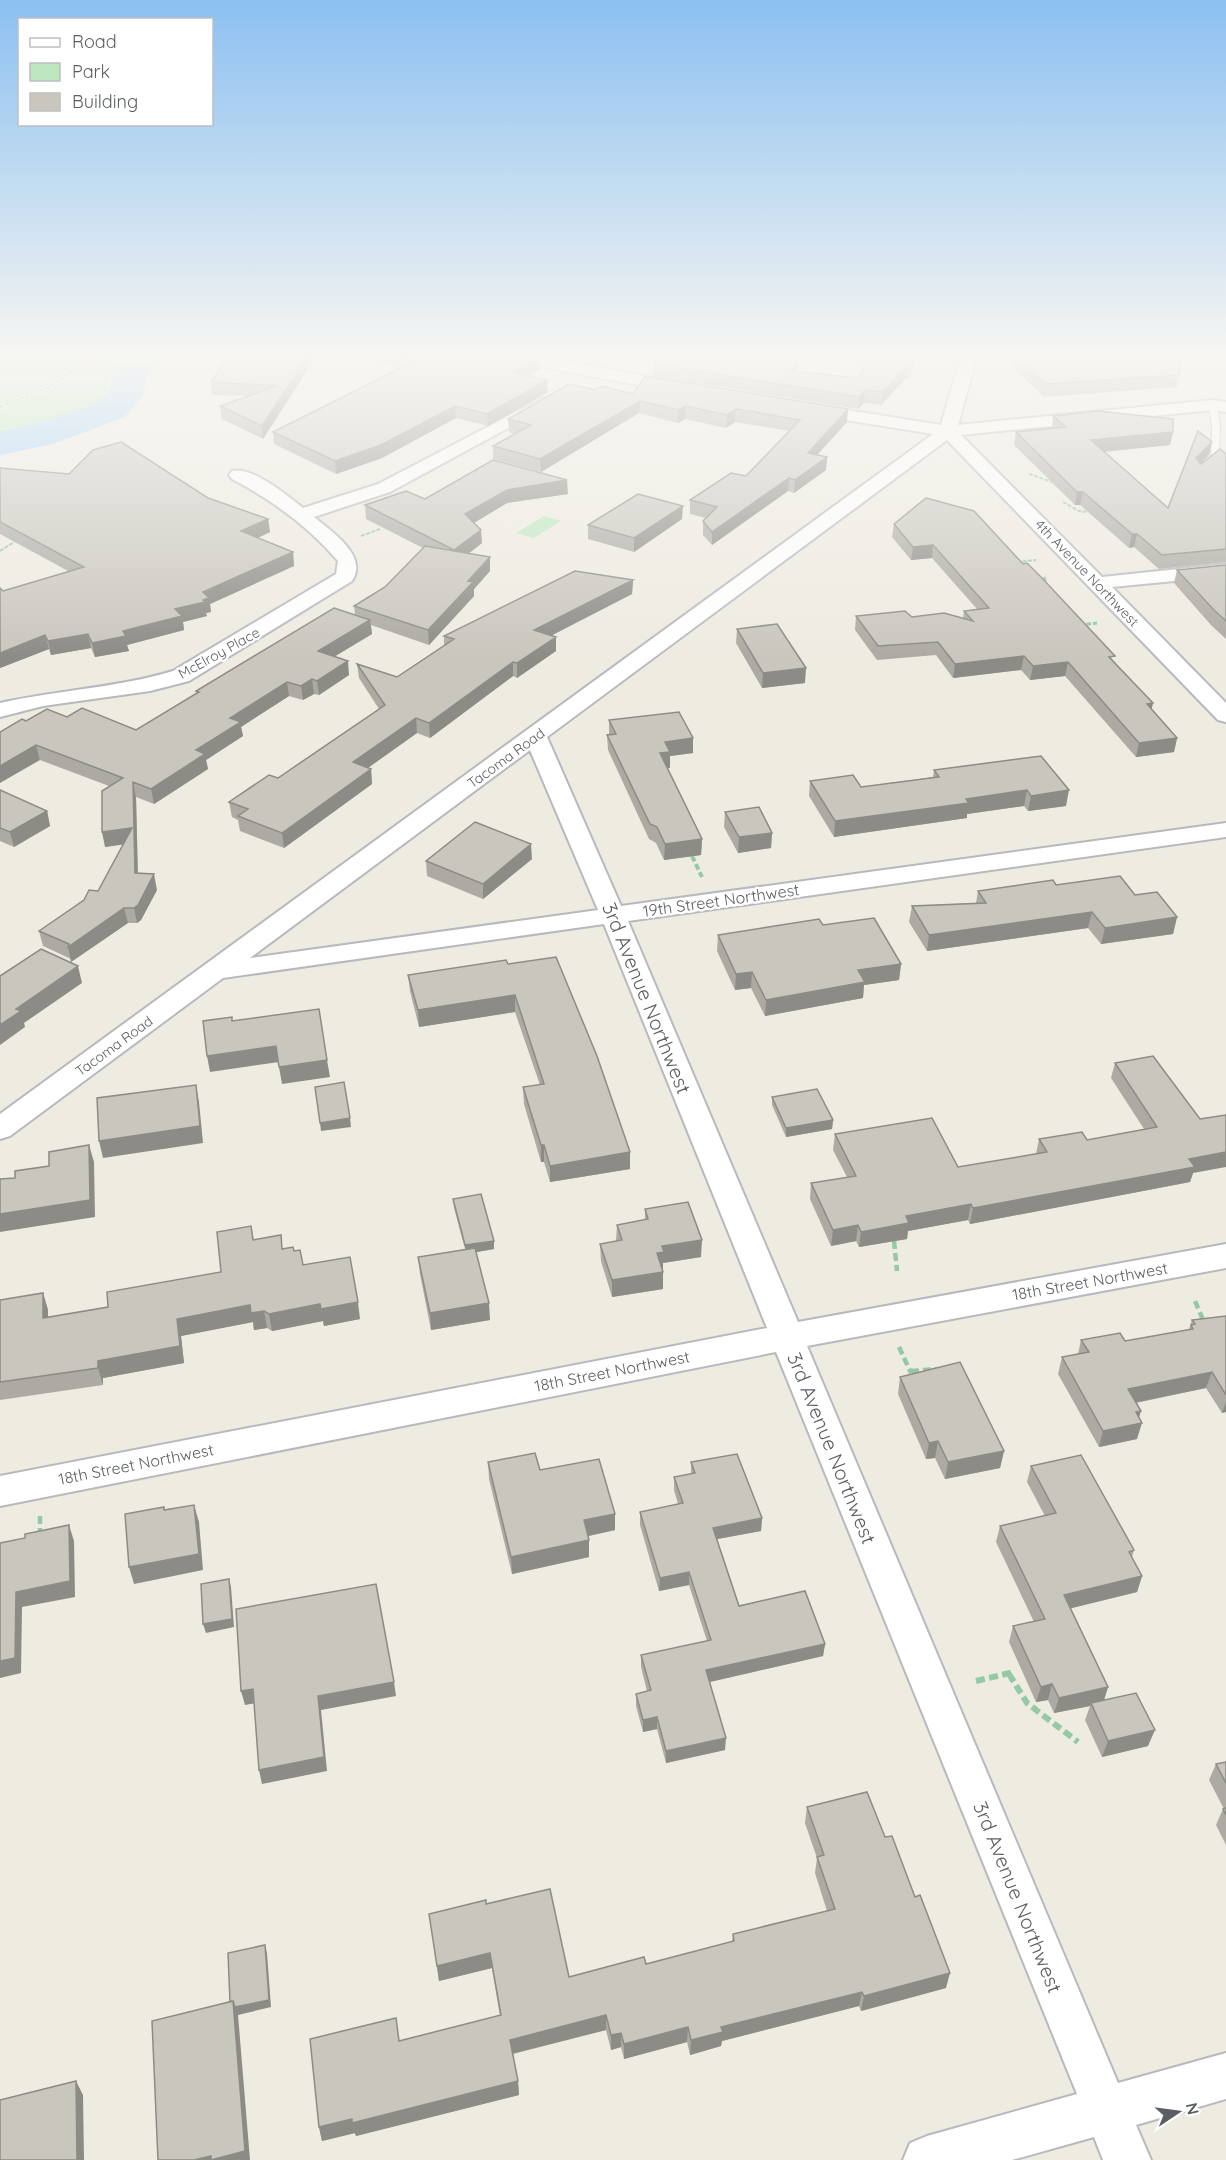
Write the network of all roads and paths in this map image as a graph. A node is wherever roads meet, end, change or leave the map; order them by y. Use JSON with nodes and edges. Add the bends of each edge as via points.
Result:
{"nodes":[{"id":1,"x":443,"y":457,"type":"edge"},
{"id":2,"x":913,"y":457,"type":"edge"},
{"id":3,"x":973,"y":457,"type":"edge"},
{"id":4,"x":1215,"y":457,"type":"edge"},
{"id":5,"x":1198,"y":473,"type":"edge"},
{"id":6,"x":1029,"y":474,"type":"dead end"},
{"id":7,"x":238,"y":476,"type":"dead end"},
{"id":8,"x":1052,"y":482,"type":"edge"},
{"id":9,"x":1063,"y":502,"type":"dead end"},
{"id":10,"x":1088,"y":512,"type":"edge"},
{"id":11,"x":301,"y":514,"type":"junction"},
{"id":12,"x":380,"y":529,"type":"edge"},
{"id":13,"x":355,"y":538,"type":"dead end"},
{"id":14,"x":14,"y":542,"type":"edge"},
{"id":15,"x":0,"y":551,"type":"edge"},
{"id":16,"x":1042,"y":559,"type":"dead end"},
{"id":17,"x":1010,"y":562,"type":"edge"},
{"id":18,"x":1226,"y":570,"type":"edge"},
{"id":19,"x":1044,"y":577,"type":"edge"},
{"id":20,"x":1097,"y":583,"type":"junction"},
{"id":21,"x":1043,"y":591,"type":"edge"},
{"id":22,"x":1102,"y":623,"type":"dead end"},
{"id":23,"x":1071,"y":626,"type":"edge"},
{"id":24,"x":0,"y":710,"type":"edge"},
{"id":25,"x":1226,"y":715,"type":"edge"},
{"id":26,"x":535,"y":736,"type":"junction"},
{"id":27,"x":1226,"y":830,"type":"edge"},
{"id":28,"x":692,"y":856,"type":"edge"},
{"id":29,"x":702,"y":878,"type":"dead end"},
{"id":30,"x":613,"y":915,"type":"junction"},
{"id":31,"x":217,"y":970,"type":"junction"},
{"id":32,"x":0,"y":1129,"type":"edge"},
{"id":33,"x":894,"y":1241,"type":"edge"},
{"id":34,"x":1226,"y":1256,"type":"edge"},
{"id":35,"x":897,"y":1271,"type":"dead end"},
{"id":36,"x":1195,"y":1300,"type":"dead end"},
{"id":37,"x":1210,"y":1332,"type":"edge"},
{"id":38,"x":786,"y":1337,"type":"junction"},
{"id":39,"x":896,"y":1341,"type":"dead end"},
{"id":40,"x":943,"y":1370,"type":"edge"},
{"id":41,"x":911,"y":1371,"type":"junction"},
{"id":42,"x":915,"y":1381,"type":"edge"},
{"id":43,"x":0,"y":1491,"type":"edge"},
{"id":44,"x":39,"y":1504,"type":"dead end"},
{"id":45,"x":40,"y":1548,"type":"edge"},
{"id":46,"x":976,"y":1681,"type":"dead end"},
{"id":47,"x":1078,"y":1742,"type":"dead end"},
{"id":48,"x":1226,"y":2076,"type":"edge"},
{"id":49,"x":1106,"y":2109,"type":"junction"},
{"id":50,"x":927,"y":2160,"type":"edge"},
{"id":51,"x":1127,"y":2160,"type":"edge"}],
"edges":[{"from":1,"to":11,"type":"street","via":[[384,489]]},
{"from":2,"to":26,"type":"street","name":"Tacoma Road"},
{"from":3,"to":20,"type":"street","name":"4th Avenue Northwest"},
{"from":4,"to":5,"type":"lane"},
{"from":6,"to":8,"type":"path"},
{"from":7,"to":11,"type":"street","name":"McElroy Place","via":[[276,494]]},
{"from":9,"to":10,"type":"path"},
{"from":11,"to":24,"type":"street","name":"McElroy Place","via":[[347,560],[345,577],[332,587],[180,676],[150,685]]},
{"from":12,"to":13,"type":"path"},
{"from":14,"to":15,"type":"path"},
{"from":16,"to":17,"type":"path"},
{"from":18,"to":20,"type":"street"},
{"from":19,"to":21,"type":"path","via":[[1047,585]]},
{"from":20,"to":25,"type":"street","name":"4th Avenue Northwest"},
{"from":22,"to":23,"type":"path"},
{"from":26,"to":30,"type":"street","name":"3rd Avenue Northwest"},
{"from":26,"to":31,"type":"street","name":"Tacoma Road"},
{"from":27,"to":30,"type":"street","name":"19th Street Northwest"},
{"from":28,"to":29,"type":"path"},
{"from":30,"to":31,"type":"street","name":"19th Street Northwest"},
{"from":30,"to":38,"type":"street","name":"3rd Avenue Northwest"},
{"from":31,"to":32,"type":"street","name":"Tacoma Road"},
{"from":33,"to":35,"type":"path"},
{"from":34,"to":38,"type":"street","name":"18th Street Northwest"},
{"from":36,"to":37,"type":"path"},
{"from":38,"to":43,"type":"street","name":"18th Street Northwest"},
{"from":38,"to":49,"type":"street","name":"3rd Avenue Northwest"},
{"from":39,"to":41,"type":"path"},
{"from":40,"to":41,"type":"path"},
{"from":41,"to":42,"type":"path"},
{"from":44,"to":45,"type":"path"},
{"from":46,"to":47,"type":"path","via":[[1011,1673],[1027,1703]]},
{"from":48,"to":49,"type":"street"},
{"from":49,"to":50,"type":"street"},
{"from":49,"to":51,"type":"street","name":"3rd Avenue Northwest"}]}
